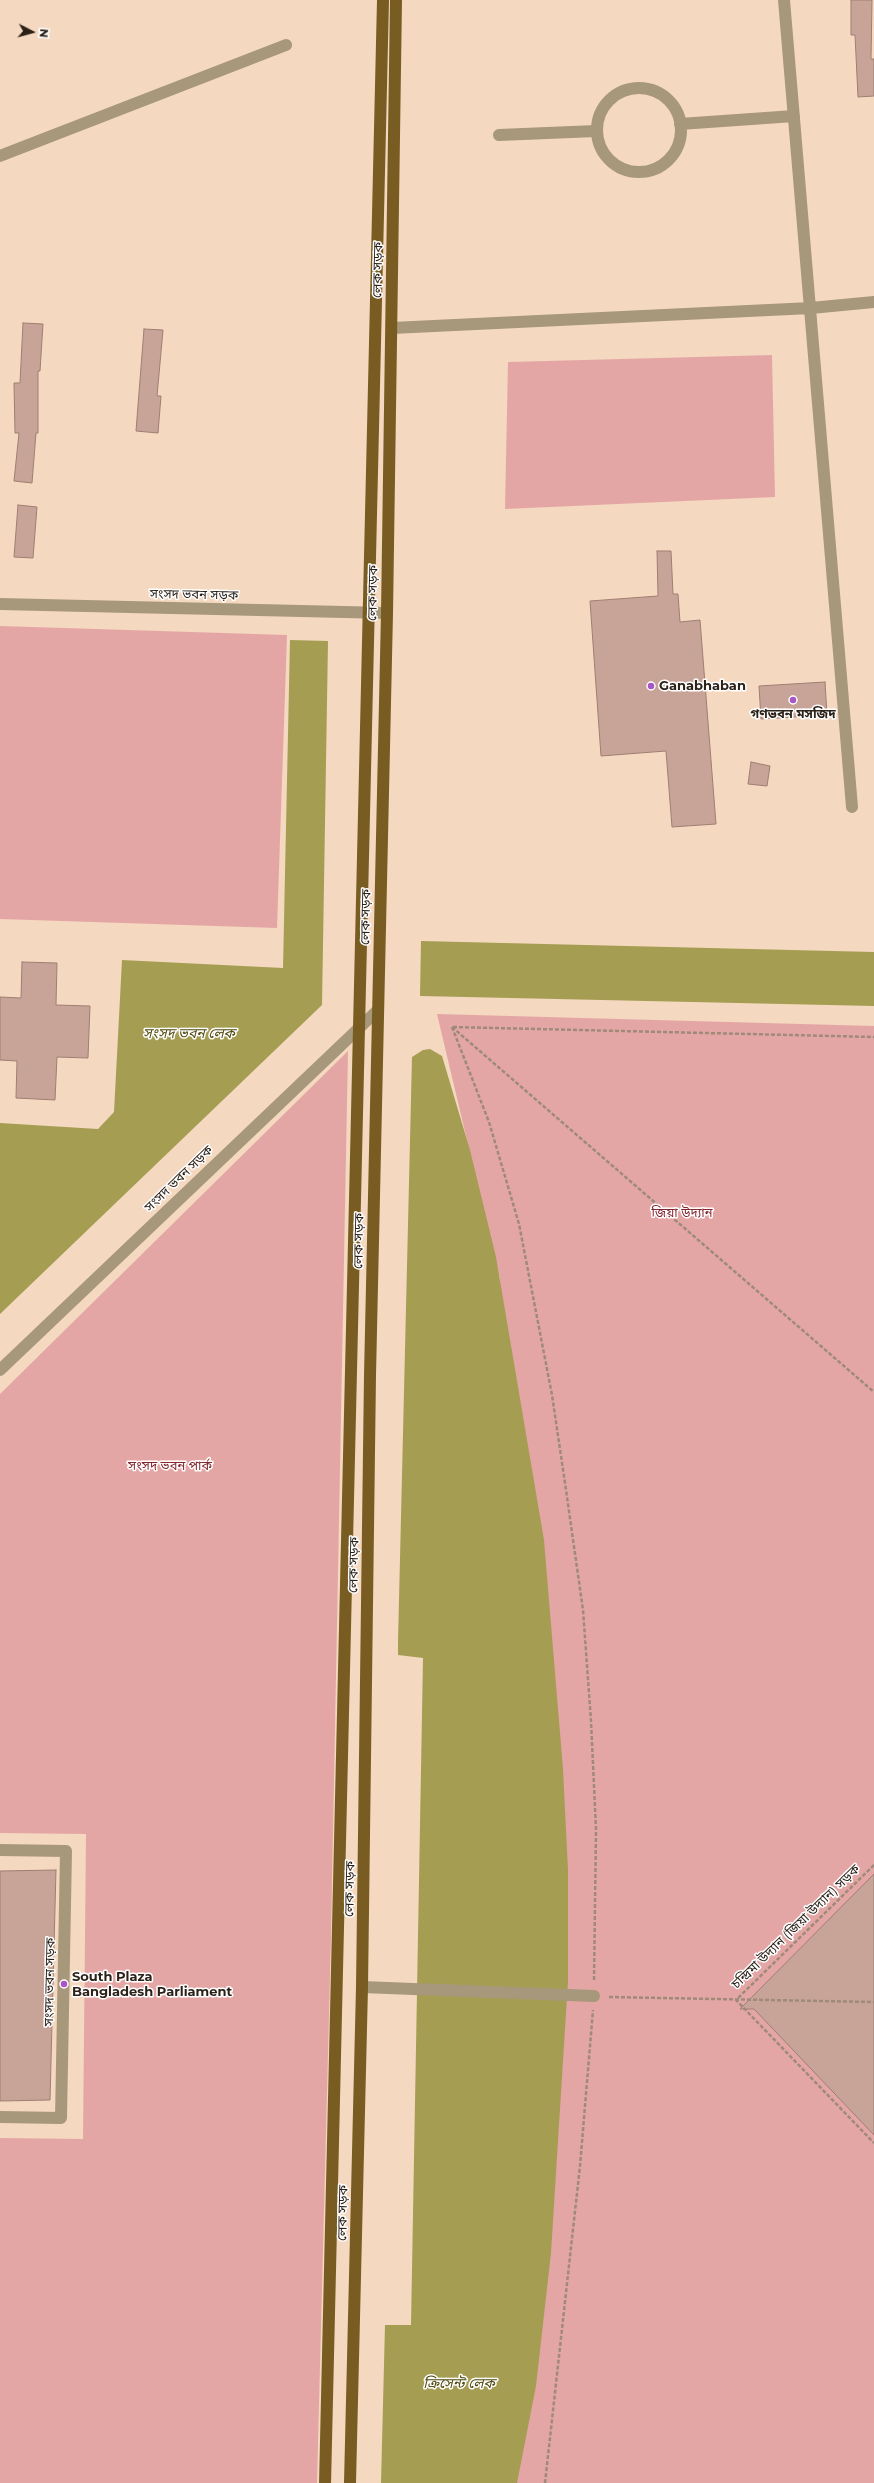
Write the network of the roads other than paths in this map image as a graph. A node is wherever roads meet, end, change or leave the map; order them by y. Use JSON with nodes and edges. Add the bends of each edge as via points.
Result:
{"nodes":[{"id":1,"x":383,"y":0,"type":"edge"},
{"id":2,"x":396,"y":0,"type":"edge"},
{"id":3,"x":784,"y":0,"type":"edge"},
{"id":4,"x":286,"y":45,"type":"dead end"},
{"id":5,"x":794,"y":116,"type":"junction"},
{"id":6,"x":680,"y":124,"type":"junction"},
{"id":7,"x":596,"y":131,"type":"junction"},
{"id":8,"x":499,"y":135,"type":"dead end"},
{"id":9,"x":0,"y":156,"type":"edge"},
{"id":10,"x":874,"y":302,"type":"edge"},
{"id":11,"x":811,"y":308,"type":"junction"},
{"id":12,"x":392,"y":328,"type":"junction"},
{"id":13,"x":0,"y":604,"type":"edge"},
{"id":14,"x":368,"y":613,"type":"junction"},
{"id":15,"x":387,"y":613,"type":"junction"},
{"id":16,"x":852,"y":807,"type":"dead end"},
{"id":17,"x":378,"y":1010,"type":"junction"},
{"id":18,"x":358,"y":1028,"type":"junction"},
{"id":19,"x":0,"y":1370,"type":"edge"},
{"id":20,"x":0,"y":1850,"type":"edge"},
{"id":21,"x":362,"y":1987,"type":"junction"},
{"id":22,"x":594,"y":1996,"type":"road end"},
{"id":23,"x":0,"y":2117,"type":"edge"},
{"id":24,"x":325,"y":2483,"type":"edge"},
{"id":25,"x":350,"y":2483,"type":"edge"}],
"edges":[{"from":1,"to":14,"type":"main road"},
{"from":2,"to":12,"type":"main road","name":"লেক সড়ক"},
{"from":3,"to":5,"type":"lane"},
{"from":4,"to":9,"type":"lane"},
{"from":5,"to":6,"type":"lane"},
{"from":5,"to":11,"type":"lane"},
{"from":6,"to":7,"type":"lane","via":[[669,100],[657,92],[643,88],[629,89],[616,94],[605,104]]},
{"from":6,"to":7,"type":"lane","via":[[680,138],[676,151],[656,169],[643,172],[629,171],[606,157],[599,145]]},
{"from":7,"to":8,"type":"lane"},
{"from":10,"to":11,"type":"lane"},
{"from":11,"to":12,"type":"lane"},
{"from":11,"to":16,"type":"lane"},
{"from":12,"to":15,"type":"main road","name":"লেক সড়ক"},
{"from":13,"to":14,"type":"lane","name":"সংসদ ভবন সড়ক"},
{"from":14,"to":15,"type":"lane","name":"সংসদ ভবন সড়ক"},
{"from":14,"to":18,"type":"main road"},
{"from":15,"to":17,"type":"main road","name":"লেক সড়ক"},
{"from":17,"to":18,"type":"lane","name":"সংসদ ভবন সড়ক"},
{"from":17,"to":21,"type":"main road","name":"লেক সড়ক"},
{"from":18,"to":19,"type":"lane","name":"সংসদ ভবন সড়ক"},
{"from":18,"to":24,"type":"main road"},
{"from":20,"to":23,"type":"lane","name":"সংসদ ভবন সড়ক","via":[[66,1851],[61,2118]]},
{"from":21,"to":22,"type":"lane"},
{"from":21,"to":25,"type":"main road","name":"লেক সড়ক"}]}
